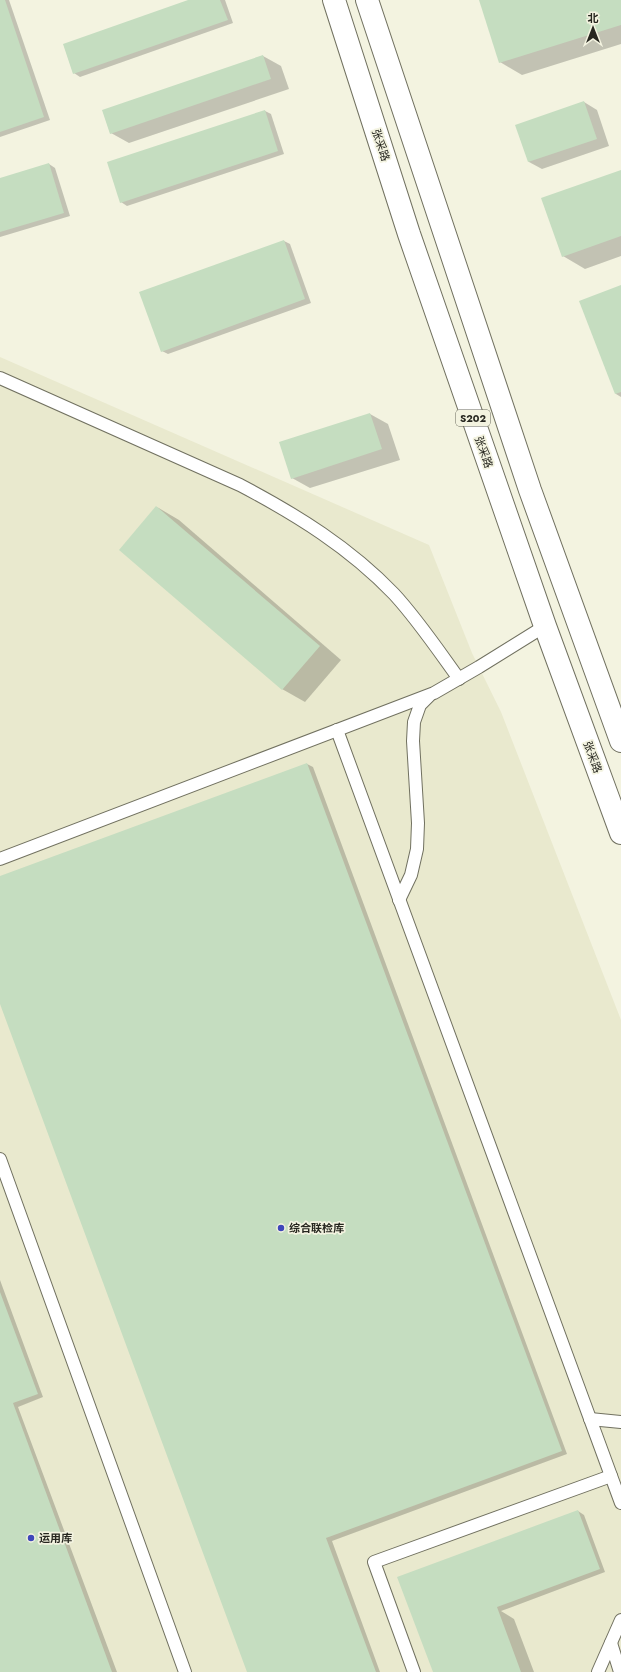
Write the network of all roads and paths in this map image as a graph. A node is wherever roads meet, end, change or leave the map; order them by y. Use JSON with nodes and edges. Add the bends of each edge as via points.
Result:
{"nodes":[{"id":1,"x":334,"y":0,"type":"edge"},
{"id":2,"x":367,"y":0,"type":"edge"},
{"id":3,"x":0,"y":378,"type":"edge"},
{"id":4,"x":545,"y":626,"type":"junction"},
{"id":5,"x":458,"y":679,"type":"junction"},
{"id":6,"x":434,"y":693,"type":"junction"},
{"id":7,"x":337,"y":730,"type":"junction"},
{"id":8,"x":621,"y":741,"type":"edge"},
{"id":9,"x":621,"y":833,"type":"edge"},
{"id":10,"x":0,"y":859,"type":"edge"},
{"id":11,"x":399,"y":900,"type":"dead end"},
{"id":12,"x":0,"y":1159,"type":"edge"},
{"id":13,"x":590,"y":1419,"type":"junction"},
{"id":14,"x":621,"y":1422,"type":"edge"},
{"id":15,"x":611,"y":1476,"type":"junction"},
{"id":16,"x":621,"y":1503,"type":"edge"},
{"id":17,"x":621,"y":1620,"type":"edge"},
{"id":18,"x":611,"y":1643,"type":"junction"},
{"id":19,"x":185,"y":1672,"type":"edge"},
{"id":20,"x":414,"y":1672,"type":"edge"},
{"id":21,"x":598,"y":1672,"type":"edge"},
{"id":22,"x":620,"y":1672,"type":"edge"}],
"edges":[{"from":1,"to":4,"type":"main road","name":"张采路","number":"S202","via":[[409,234]]},
{"from":2,"to":8,"type":"main road","number":"S202","via":[[530,490]]},
{"from":3,"to":5,"type":"lane","via":[[240,485],[318,531],[360,562],[395,595]]},
{"from":4,"to":5,"type":"lane"},
{"from":4,"to":9,"type":"main road","name":"张采路","number":"S202"},
{"from":5,"to":6,"type":"lane"},
{"from":6,"to":7,"type":"lane"},
{"from":6,"to":11,"type":"lane","via":[[420,705],[414,722],[417,849],[411,875]]},
{"from":7,"to":10,"type":"lane"},
{"from":7,"to":13,"type":"lane"},
{"from":12,"to":19,"type":"lane"},
{"from":13,"to":14,"type":"lane"},
{"from":13,"to":15,"type":"lane"},
{"from":15,"to":16,"type":"lane"},
{"from":15,"to":20,"type":"lane","via":[[374,1562]]},
{"from":17,"to":18,"type":"lane"},
{"from":18,"to":21,"type":"lane"},
{"from":18,"to":22,"type":"lane"}]}
